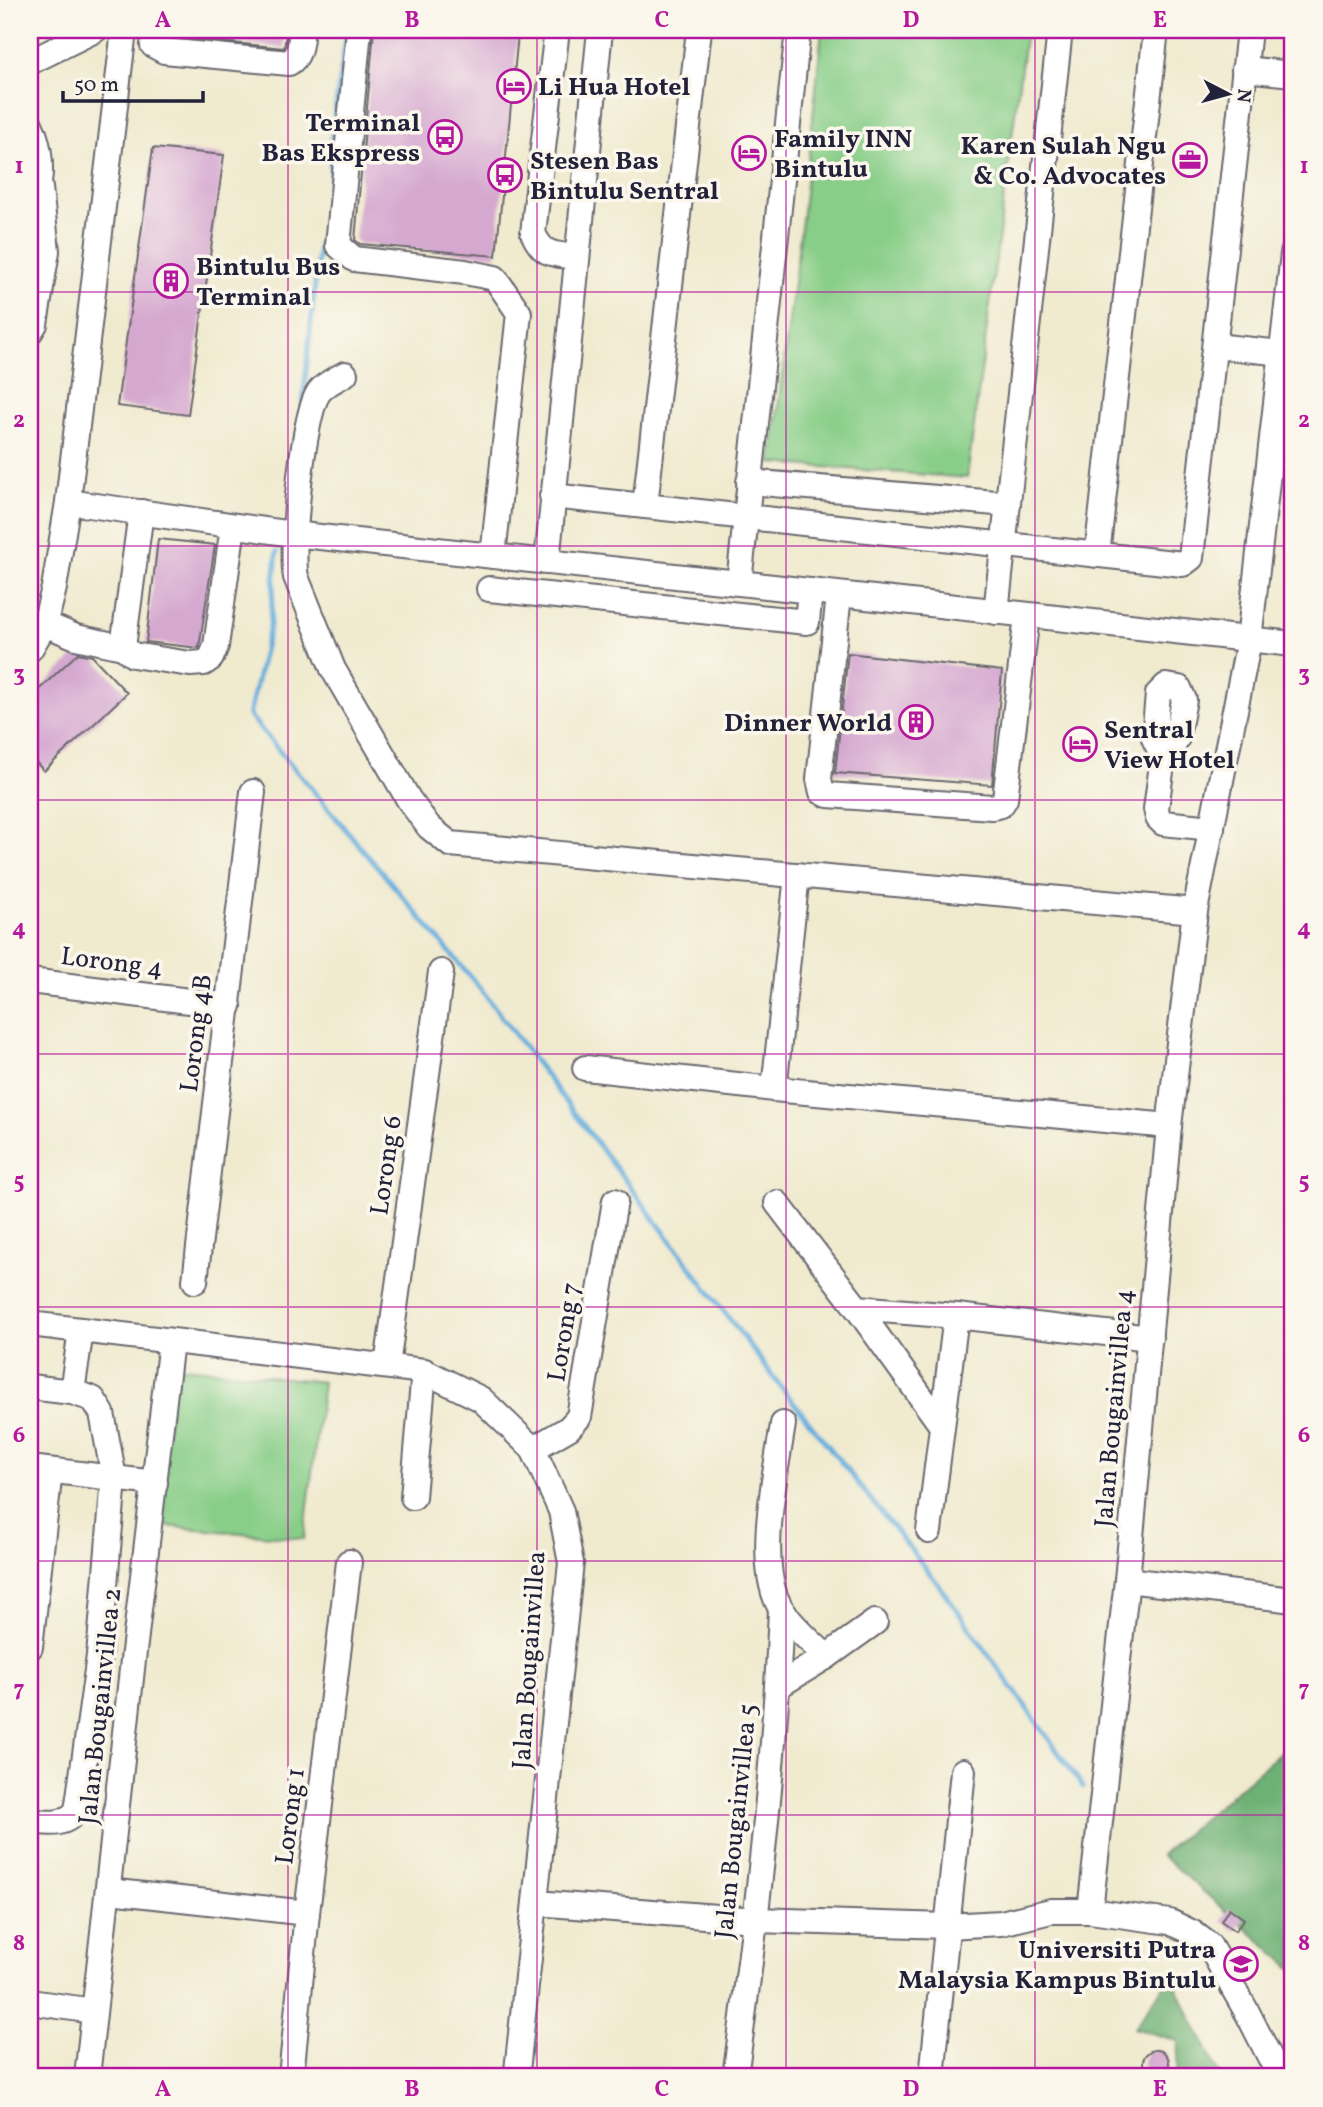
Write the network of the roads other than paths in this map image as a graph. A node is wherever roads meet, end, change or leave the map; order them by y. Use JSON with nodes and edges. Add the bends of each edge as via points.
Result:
{"nodes":[{"id":1,"x":95,"y":30,"type":"edge"},
{"id":2,"x":124,"y":30,"type":"edge"},
{"id":3,"x":155,"y":30,"type":"edge"},
{"id":4,"x":302,"y":30,"type":"edge"},
{"id":5,"x":359,"y":30,"type":"edge"},
{"id":6,"x":554,"y":30,"type":"edge"},
{"id":7,"x":600,"y":30,"type":"edge"},
{"id":8,"x":699,"y":30,"type":"edge"},
{"id":9,"x":798,"y":30,"type":"edge"},
{"id":10,"x":1060,"y":30,"type":"edge"},
{"id":11,"x":1156,"y":30,"type":"edge"},
{"id":12,"x":1249,"y":30,"type":"edge"},
{"id":13,"x":30,"y":62,"type":"edge"},
{"id":14,"x":1244,"y":69,"type":"junction"},
{"id":15,"x":1293,"y":74,"type":"edge"},
{"id":16,"x":30,"y":124,"type":"edge"},
{"id":17,"x":40,"y":188,"type":"junction"},
{"id":18,"x":30,"y":211,"type":"edge"},
{"id":19,"x":1293,"y":254,"type":"edge"},
{"id":20,"x":577,"y":257,"type":"junction"},
{"id":21,"x":30,"y":332,"type":"edge"},
{"id":22,"x":1215,"y":346,"type":"junction"},
{"id":23,"x":1282,"y":353,"type":"junction"},
{"id":24,"x":345,"y":374,"type":"dead end"},
{"id":25,"x":1284,"y":412,"type":"edge"},
{"id":26,"x":749,"y":482,"type":"junction"},
{"id":27,"x":552,"y":496,"type":"junction"},
{"id":28,"x":68,"y":502,"type":"junction"},
{"id":29,"x":1008,"y":504,"type":"junction"},
{"id":30,"x":645,"y":506,"type":"junction"},
{"id":31,"x":141,"y":512,"type":"junction"},
{"id":32,"x":745,"y":516,"type":"junction"},
{"id":33,"x":233,"y":526,"type":"junction"},
{"id":34,"x":293,"y":534,"type":"junction"},
{"id":35,"x":1004,"y":544,"type":"junction"},
{"id":36,"x":1097,"y":555,"type":"junction"},
{"id":37,"x":493,"y":556,"type":"junction"},
{"id":38,"x":547,"y":562,"type":"junction"},
{"id":39,"x":739,"y":583,"type":"junction"},
{"id":40,"x":489,"y":589,"type":"dead end"},
{"id":41,"x":810,"y":592,"type":"junction"},
{"id":42,"x":839,"y":594,"type":"junction"},
{"id":43,"x":996,"y":612,"type":"junction"},
{"id":44,"x":1027,"y":616,"type":"junction"},
{"id":45,"x":45,"y":624,"type":"junction"},
{"id":46,"x":1249,"y":640,"type":"junction"},
{"id":47,"x":1293,"y":644,"type":"edge"},
{"id":48,"x":123,"y":647,"type":"junction"},
{"id":49,"x":30,"y":649,"type":"edge"},
{"id":50,"x":1163,"y":757,"type":"dead end"},
{"id":51,"x":253,"y":792,"type":"dead end"},
{"id":52,"x":1212,"y":828,"type":"junction"},
{"id":53,"x":797,"y":876,"type":"junction"},
{"id":54,"x":1195,"y":911,"type":"junction"},
{"id":55,"x":441,"y":972,"type":"dead end"},
{"id":56,"x":30,"y":982,"type":"edge"},
{"id":57,"x":229,"y":1006,"type":"junction"},
{"id":58,"x":584,"y":1068,"type":"dead end"},
{"id":59,"x":774,"y":1089,"type":"junction"},
{"id":60,"x":1169,"y":1126,"type":"junction"},
{"id":61,"x":615,"y":1202,"type":"dead end"},
{"id":62,"x":777,"y":1203,"type":"dead end"},
{"id":63,"x":195,"y":1281,"type":"dead end"},
{"id":64,"x":857,"y":1308,"type":"junction"},
{"id":65,"x":956,"y":1316,"type":"junction"},
{"id":66,"x":30,"y":1324,"type":"edge"},
{"id":67,"x":81,"y":1330,"type":"junction"},
{"id":68,"x":1150,"y":1338,"type":"junction"},
{"id":69,"x":171,"y":1341,"type":"junction"},
{"id":70,"x":387,"y":1366,"type":"junction"},
{"id":71,"x":424,"y":1371,"type":"junction"},
{"id":72,"x":30,"y":1387,"type":"edge"},
{"id":73,"x":72,"y":1392,"type":"junction"},
{"id":74,"x":783,"y":1424,"type":"dead end"},
{"id":75,"x":942,"y":1426,"type":"junction"},
{"id":76,"x":533,"y":1449,"type":"junction"},
{"id":77,"x":40,"y":1470,"type":"edge"},
{"id":78,"x":114,"y":1478,"type":"junction"},
{"id":79,"x":155,"y":1483,"type":"junction"},
{"id":80,"x":413,"y":1497,"type":"dead end"},
{"id":81,"x":929,"y":1531,"type":"dead end"},
{"id":82,"x":349,"y":1562,"type":"dead end"},
{"id":83,"x":1127,"y":1580,"type":"junction"},
{"id":84,"x":1293,"y":1600,"type":"edge"},
{"id":85,"x":781,"y":1609,"type":"junction"},
{"id":86,"x":875,"y":1622,"type":"dead end"},
{"id":87,"x":30,"y":1647,"type":"edge"},
{"id":88,"x":99,"y":1656,"type":"junction"},
{"id":89,"x":826,"y":1657,"type":"junction"},
{"id":90,"x":133,"y":1660,"type":"junction"},
{"id":91,"x":778,"y":1686,"type":"junction"},
{"id":92,"x":963,"y":1771,"type":"dead end"},
{"id":93,"x":30,"y":1821,"type":"edge"},
{"id":94,"x":109,"y":1891,"type":"junction"},
{"id":95,"x":536,"y":1903,"type":"junction"},
{"id":96,"x":1090,"y":1911,"type":"junction"},
{"id":97,"x":307,"y":1913,"type":"junction"},
{"id":98,"x":756,"y":1920,"type":"junction"},
{"id":99,"x":947,"y":1926,"type":"junction"},
{"id":100,"x":30,"y":2002,"type":"edge"},
{"id":101,"x":94,"y":2011,"type":"junction"},
{"id":102,"x":88,"y":2077,"type":"edge"},
{"id":103,"x":290,"y":2077,"type":"edge"},
{"id":104,"x":514,"y":2077,"type":"edge"},
{"id":105,"x":735,"y":2077,"type":"edge"},
{"id":106,"x":932,"y":2077,"type":"edge"},
{"id":107,"x":1280,"y":2077,"type":"edge"}],
"edges":[{"from":1,"to":13,"type":"street"},
{"from":2,"to":28,"type":"street"},
{"from":3,"to":4,"type":"street","via":[[153,45],[164,51],[289,63],[296,59]]},
{"from":5,"to":37,"type":"street","via":[[338,245],[354,259],[495,278],[519,313]]},
{"from":6,"to":20,"type":"street","via":[[533,233],[539,247],[549,254]]},
{"from":7,"to":20,"type":"street"},
{"from":8,"to":30,"type":"street"},
{"from":9,"to":26,"type":"street"},
{"from":10,"to":29,"type":"street"},
{"from":11,"to":36,"type":"street"},
{"from":12,"to":14,"type":"street"},
{"from":14,"to":15,"type":"street"},
{"from":14,"to":22,"type":"street"},
{"from":16,"to":17,"type":"street","via":[[38,140]]},
{"from":17,"to":18,"type":"street"},
{"from":17,"to":21,"type":"street","via":[[47,251],[36,324]]},
{"from":19,"to":23,"type":"street","name":"Jalan Bougainvillea 4"},
{"from":20,"to":27,"type":"street"},
{"from":22,"to":23,"type":"street"},
{"from":22,"to":36,"type":"street","via":[[1191,558],[1183,564]]},
{"from":23,"to":25,"type":"street","name":"Jalan Bougainvillea 4"},
{"from":24,"to":34,"type":"street","via":[[318,393],[309,413]]},
{"from":25,"to":46,"type":"street","name":"Jalan Bougainvillea 4"},
{"from":26,"to":29,"type":"street"},
{"from":26,"to":32,"type":"street"},
{"from":27,"to":30,"type":"street"},
{"from":27,"to":38,"type":"street"},
{"from":28,"to":31,"type":"street"},
{"from":28,"to":45,"type":"street"},
{"from":29,"to":35,"type":"street"},
{"from":30,"to":32,"type":"street"},
{"from":31,"to":33,"type":"street"},
{"from":31,"to":48,"type":"street"},
{"from":32,"to":35,"type":"street"},
{"from":32,"to":39,"type":"street"},
{"from":33,"to":34,"type":"street"},
{"from":33,"to":48,"type":"street","via":[[211,658],[190,664],[133,655]]},
{"from":34,"to":37,"type":"street"},
{"from":34,"to":53,"type":"street","via":[[296,578],[333,669],[410,800],[429,827],[450,844]]},
{"from":35,"to":36,"type":"street"},
{"from":35,"to":43,"type":"street"},
{"from":37,"to":38,"type":"street"},
{"from":38,"to":39,"type":"street"},
{"from":39,"to":41,"type":"street"},
{"from":40,"to":41,"type":"street","via":[[807,622]]},
{"from":41,"to":42,"type":"street"},
{"from":42,"to":43,"type":"street"},
{"from":42,"to":44,"type":"street","via":[[819,779],[822,792],[828,795],[1001,805]]},
{"from":43,"to":44,"type":"street"},
{"from":44,"to":46,"type":"street"},
{"from":45,"to":48,"type":"street","via":[[76,637]]},
{"from":45,"to":49,"type":"street"},
{"from":46,"to":47,"type":"street"},
{"from":46,"to":52,"type":"street","name":"Jalan Bougainvillea 4"},
{"from":50,"to":52,"type":"street","via":[[1158,818]]},
{"from":51,"to":57,"type":"street","name":"Lorong 4B"},
{"from":52,"to":54,"type":"street","name":"Jalan Bougainvillea 4"},
{"from":53,"to":54,"type":"street"},
{"from":53,"to":59,"type":"street"},
{"from":54,"to":60,"type":"street","name":"Jalan Bougainvillea 4"},
{"from":55,"to":70,"type":"street","name":"Lorong 6"},
{"from":56,"to":57,"type":"street","name":"Lorong 4"},
{"from":57,"to":63,"type":"street","name":"Lorong 4B"},
{"from":58,"to":59,"type":"street"},
{"from":59,"to":60,"type":"street"},
{"from":60,"to":68,"type":"street","name":"Jalan Bougainvillea 4"},
{"from":61,"to":76,"type":"street","name":"Lorong 7","via":[[579,1417]]},
{"from":62,"to":64,"type":"street"},
{"from":64,"to":65,"type":"street"},
{"from":64,"to":75,"type":"street"},
{"from":65,"to":68,"type":"street"},
{"from":65,"to":75,"type":"street"},
{"from":66,"to":67,"type":"street","name":"Jalan Bougainvillea"},
{"from":67,"to":69,"type":"street","name":"Jalan Bougainvillea"},
{"from":67,"to":73,"type":"street"},
{"from":68,"to":83,"type":"street","name":"Jalan Bougainvillea 4"},
{"from":69,"to":70,"type":"street","name":"Jalan Bougainvillea"},
{"from":69,"to":79,"type":"street","name":"Jalan Bougainvillea 2"},
{"from":70,"to":71,"type":"street","name":"Jalan Bougainvillea"},
{"from":71,"to":76,"type":"street","name":"Jalan Bougainvillea","via":[[481,1399]]},
{"from":71,"to":80,"type":"street"},
{"from":72,"to":73,"type":"street"},
{"from":73,"to":78,"type":"street","via":[[93,1399],[102,1413]]},
{"from":74,"to":85,"type":"street","via":[[768,1556],[771,1584]]},
{"from":75,"to":81,"type":"street"},
{"from":76,"to":95,"type":"street","name":"Jalan Bougainvillea","via":[[561,1511],[571,1563]]},
{"from":77,"to":78,"type":"street"},
{"from":77,"to":87,"type":"street"},
{"from":78,"to":79,"type":"street"},
{"from":78,"to":88,"type":"street"},
{"from":79,"to":90,"type":"street","name":"Jalan Bougainvillea 2"},
{"from":82,"to":97,"type":"street","name":"Lorong 1"},
{"from":83,"to":84,"type":"street"},
{"from":83,"to":96,"type":"street","name":"Jalan Bougainvillea 4"},
{"from":85,"to":89,"type":"street"},
{"from":85,"to":91,"type":"street"},
{"from":86,"to":89,"type":"street","name":"Jalan Bougainvillea 5"},
{"from":88,"to":90,"type":"street"},
{"from":88,"to":93,"type":"street","via":[[77,1811],[68,1820],[54,1823]]},
{"from":89,"to":91,"type":"street","name":"Jalan Bougainvillea 5"},
{"from":90,"to":94,"type":"street","name":"Jalan Bougainvillea 2"},
{"from":91,"to":98,"type":"street","name":"Jalan Bougainvillea 5"},
{"from":92,"to":99,"type":"street"},
{"from":94,"to":97,"type":"street"},
{"from":94,"to":101,"type":"street","name":"Jalan Bougainvillea 2"},
{"from":95,"to":98,"type":"street"},
{"from":95,"to":104,"type":"street","name":"Jalan Bougainvillea"},
{"from":96,"to":99,"type":"street","via":[[1051,1911],[1001,1923]]},
{"from":96,"to":107,"type":"street","via":[[1170,1922],[1209,1945]]},
{"from":97,"to":103,"type":"street","name":"Lorong 1"},
{"from":98,"to":99,"type":"street"},
{"from":98,"to":105,"type":"street","name":"Jalan Bougainvillea 5"},
{"from":99,"to":106,"type":"street"},
{"from":100,"to":101,"type":"street"},
{"from":101,"to":102,"type":"street","name":"Jalan Bougainvillea 2"}]}
